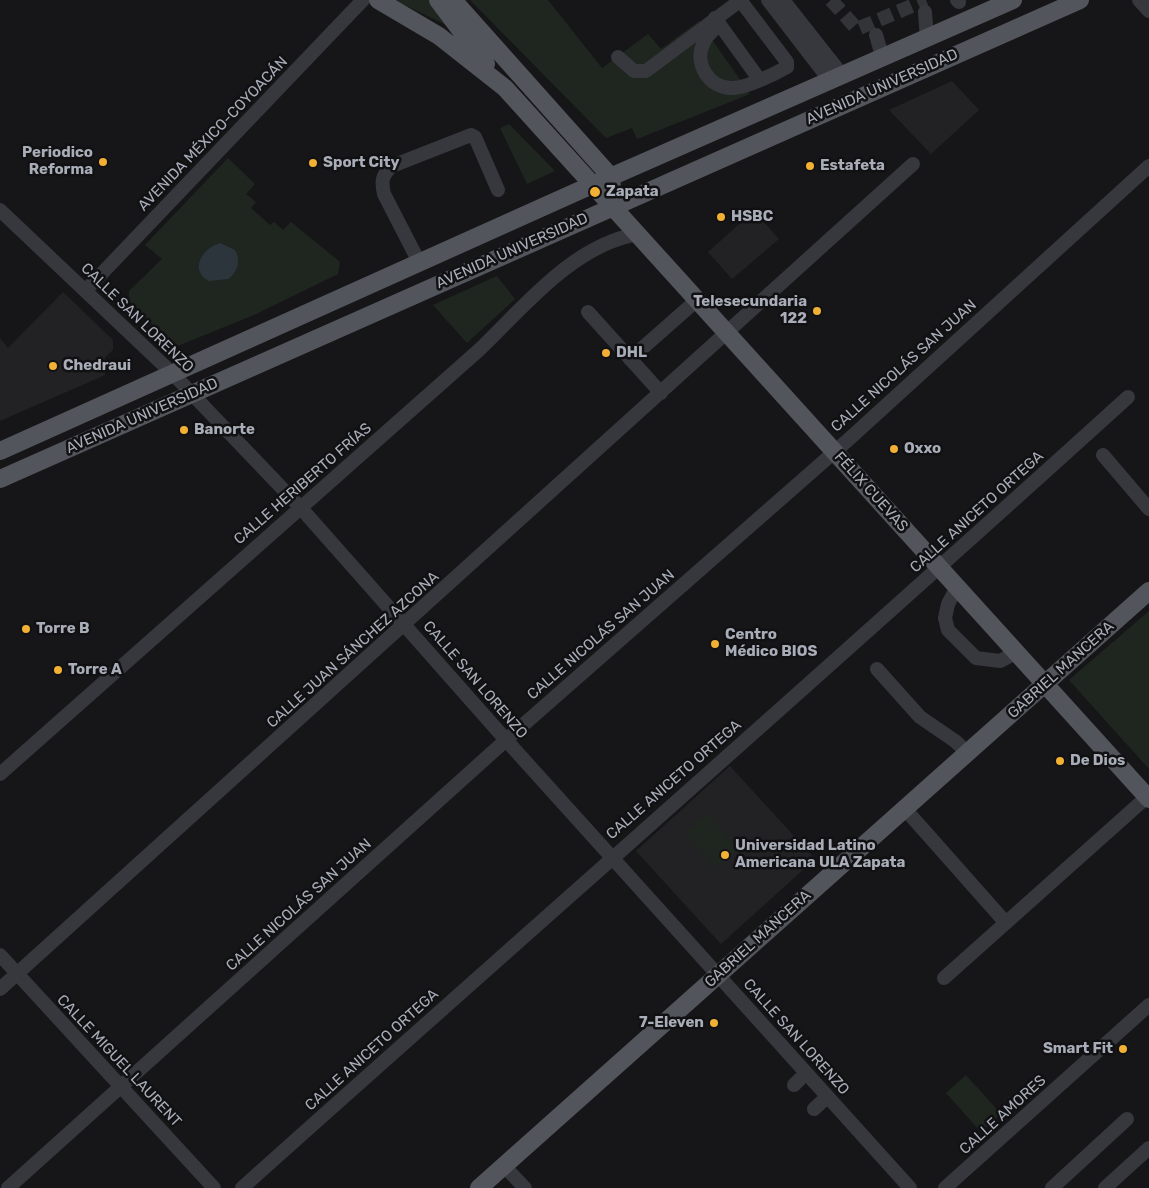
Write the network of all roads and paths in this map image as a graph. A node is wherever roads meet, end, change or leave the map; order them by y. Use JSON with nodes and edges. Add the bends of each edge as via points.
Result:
{"nodes":[{"id":1,"x":363,"y":0,"type":"edge"},
{"id":2,"x":378,"y":0,"type":"edge"},
{"id":3,"x":438,"y":0,"type":"edge"},
{"id":4,"x":453,"y":0,"type":"edge"},
{"id":5,"x":462,"y":0,"type":"edge"},
{"id":6,"x":741,"y":0,"type":"edge"},
{"id":7,"x":768,"y":0,"type":"edge"},
{"id":8,"x":784,"y":0,"type":"edge"},
{"id":9,"x":1013,"y":0,"type":"edge"},
{"id":10,"x":1080,"y":0,"type":"edge"},
{"id":11,"x":1139,"y":0,"type":"edge"},
{"id":12,"x":1149,"y":11,"type":"edge"},
{"id":13,"x":925,"y":12,"type":"dead end"},
{"id":14,"x":717,"y":21,"type":"junction"},
{"id":15,"x":876,"y":34,"type":"dead end"},
{"id":16,"x":927,"y":39,"type":"junction"},
{"id":17,"x":618,"y":57,"type":"dead end"},
{"id":18,"x":883,"y":59,"type":"junction"},
{"id":19,"x":759,"y":79,"type":"junction"},
{"id":20,"x":837,"y":79,"type":"junction"},
{"id":21,"x":505,"y":88,"type":"junction"},
{"id":22,"x":913,"y":164,"type":"dead end"},
{"id":23,"x":1149,"y":166,"type":"edge"},
{"id":24,"x":614,"y":176,"type":"junction"},
{"id":25,"x":592,"y":185,"type":"junction"},
{"id":26,"x":498,"y":190,"type":"dead end"},
{"id":27,"x":613,"y":208,"type":"junction"},
{"id":28,"x":0,"y":210,"type":"edge"},
{"id":29,"x":636,"y":234,"type":"junction"},
{"id":30,"x":419,"y":262,"type":"junction"},
{"id":31,"x":86,"y":290,"type":"junction"},
{"id":32,"x":697,"y":300,"type":"junction"},
{"id":33,"x":588,"y":312,"type":"dead end"},
{"id":34,"x":727,"y":334,"type":"junction"},
{"id":35,"x":630,"y":358,"type":"junction"},
{"id":36,"x":173,"y":374,"type":"junction"},
{"id":37,"x":661,"y":393,"type":"junction"},
{"id":38,"x":191,"y":394,"type":"junction"},
{"id":39,"x":1128,"y":398,"type":"dead end"},
{"id":40,"x":0,"y":451,"type":"edge"},
{"id":41,"x":834,"y":452,"type":"junction"},
{"id":42,"x":1103,"y":455,"type":"dead end"},
{"id":43,"x":0,"y":479,"type":"edge"},
{"id":44,"x":300,"y":507,"type":"junction"},
{"id":45,"x":1149,"y":508,"type":"edge"},
{"id":46,"x":940,"y":568,"type":"junction"},
{"id":47,"x":957,"y":587,"type":"junction"},
{"id":48,"x":1149,"y":591,"type":"edge"},
{"id":49,"x":405,"y":625,"type":"junction"},
{"id":50,"x":1017,"y":652,"type":"junction"},
{"id":51,"x":877,"y":668,"type":"dead end"},
{"id":52,"x":1046,"y":683,"type":"junction"},
{"id":53,"x":506,"y":740,"type":"junction"},
{"id":54,"x":968,"y":753,"type":"junction"},
{"id":55,"x":0,"y":774,"type":"edge"},
{"id":56,"x":1148,"y":798,"type":"edge"},
{"id":57,"x":904,"y":809,"type":"junction"},
{"id":58,"x":611,"y":858,"type":"junction"},
{"id":59,"x":1006,"y":923,"type":"junction"},
{"id":60,"x":0,"y":955,"type":"edge"},
{"id":61,"x":17,"y":974,"type":"junction"},
{"id":62,"x":718,"y":976,"type":"junction"},
{"id":63,"x":944,"y":978,"type":"dead end"},
{"id":64,"x":0,"y":989,"type":"edge"},
{"id":65,"x":1149,"y":1005,"type":"edge"},
{"id":66,"x":806,"y":1073,"type":"junction"},
{"id":67,"x":794,"y":1085,"type":"dead end"},
{"id":68,"x":122,"y":1088,"type":"junction"},
{"id":69,"x":827,"y":1097,"type":"junction"},
{"id":70,"x":814,"y":1109,"type":"dead end"},
{"id":71,"x":1127,"y":1119,"type":"dead end"},
{"id":72,"x":1149,"y":1148,"type":"edge"},
{"id":73,"x":504,"y":1166,"type":"junction"},
{"id":74,"x":8,"y":1188,"type":"edge"},
{"id":75,"x":214,"y":1188,"type":"edge"},
{"id":76,"x":242,"y":1188,"type":"edge"},
{"id":77,"x":480,"y":1188,"type":"edge"},
{"id":78,"x":525,"y":1188,"type":"edge"},
{"id":79,"x":910,"y":1188,"type":"edge"},
{"id":80,"x":945,"y":1188,"type":"edge"},
{"id":81,"x":1052,"y":1188,"type":"edge"},
{"id":82,"x":1105,"y":1188,"type":"edge"}],
"edges":[{"from":1,"to":31,"type":"street","name":"AVENIDA MÉXICO-COYOACÁN"},
{"from":2,"to":21,"type":"main road","via":[[439,36]]},
{"from":3,"to":21,"type":"main road"},
{"from":4,"to":24,"type":"main road"},
{"from":5,"to":24,"type":"street"},
{"from":6,"to":14,"type":"street"},
{"from":6,"to":19,"type":"street","via":[[787,62],[785,68]]},
{"from":7,"to":20,"type":"street"},
{"from":8,"to":20,"type":"street"},
{"from":9,"to":16,"type":"main road","name":"AVENIDA UNIVERSIDAD"},
{"from":10,"to":27,"type":"main road","name":"AVENIDA UNIVERSIDAD"},
{"from":11,"to":12,"type":"street"},
{"from":13,"to":16,"type":"street"},
{"from":14,"to":17,"type":"street","via":[[646,71],[634,71]]},
{"from":14,"to":19,"type":"street"},
{"from":14,"to":19,"type":"street","via":[[702,47],[700,59],[706,75],[717,85],[727,88],[740,87]]},
{"from":15,"to":18,"type":"street"},
{"from":16,"to":18,"type":"main road","name":"AVENIDA UNIVERSIDAD"},
{"from":18,"to":20,"type":"main road","name":"AVENIDA UNIVERSIDAD"},
{"from":20,"to":24,"type":"main road","name":"AVENIDA UNIVERSIDAD"},
{"from":21,"to":25,"type":"main road","name":"FÉLIX CUEVAS"},
{"from":22,"to":34,"type":"street","name":"CALLE JUAN SÁNCHEZ AZCONA"},
{"from":23,"to":41,"type":"street","name":"CALLE NICOLÁS SAN JUAN"},
{"from":24,"to":25,"type":"main road","name":"AVENIDA UNIVERSIDAD"},
{"from":24,"to":27,"type":"main road"},
{"from":25,"to":27,"type":"main road","name":"FÉLIX CUEVAS"},
{"from":25,"to":30,"type":"main road","name":"AVENIDA UNIVERSIDAD"},
{"from":26,"to":30,"type":"street","via":[[475,137],[471,135],[392,166],[384,173],[381,183],[384,194]]},
{"from":27,"to":29,"type":"main road","name":"FÉLIX CUEVAS"},
{"from":27,"to":38,"type":"main road","name":"AVENIDA UNIVERSIDAD"},
{"from":28,"to":31,"type":"street","name":"CALLE SAN LORENZO"},
{"from":29,"to":32,"type":"main road","name":"FÉLIX CUEVAS"},
{"from":29,"to":44,"type":"street","name":"CALLE HERIBERTO FRÍAS","via":[[617,238],[570,266]]},
{"from":30,"to":36,"type":"main road","name":"AVENIDA UNIVERSIDAD"},
{"from":31,"to":36,"type":"street","name":"CALLE SAN LORENZO"},
{"from":32,"to":34,"type":"main road","name":"FÉLIX CUEVAS"},
{"from":32,"to":35,"type":"street"},
{"from":33,"to":35,"type":"street"},
{"from":34,"to":37,"type":"street","name":"CALLE JUAN SÁNCHEZ AZCONA"},
{"from":34,"to":41,"type":"main road","name":"FÉLIX CUEVAS"},
{"from":35,"to":37,"type":"street"},
{"from":36,"to":38,"type":"street","name":"CALLE SAN LORENZO"},
{"from":36,"to":40,"type":"main road","name":"AVENIDA UNIVERSIDAD"},
{"from":37,"to":49,"type":"street","name":"CALLE JUAN SÁNCHEZ AZCONA"},
{"from":38,"to":43,"type":"main road","name":"AVENIDA UNIVERSIDAD"},
{"from":38,"to":44,"type":"street","name":"CALLE SAN LORENZO"},
{"from":39,"to":46,"type":"street","name":"CALLE ANICETO ORTEGA"},
{"from":41,"to":46,"type":"main road","name":"FÉLIX CUEVAS"},
{"from":41,"to":53,"type":"street","name":"CALLE NICOLÁS SAN JUAN"},
{"from":42,"to":45,"type":"street"},
{"from":44,"to":49,"type":"street","name":"CALLE SAN LORENZO"},
{"from":44,"to":55,"type":"street","name":"CALLE HERIBERTO FRÍAS"},
{"from":46,"to":47,"type":"main road","name":"FÉLIX CUEVAS"},
{"from":46,"to":58,"type":"street","name":"CALLE ANICETO ORTEGA"},
{"from":47,"to":50,"type":"main road","name":"FÉLIX CUEVAS"},
{"from":47,"to":50,"type":"street","via":[[945,618],[948,630],[976,658],[1000,662]]},
{"from":48,"to":52,"type":"main road","name":"GABRIEL MANCERA"},
{"from":49,"to":53,"type":"street","name":"CALLE SAN LORENZO"},
{"from":49,"to":61,"type":"street","name":"CALLE JUAN SÁNCHEZ AZCONA"},
{"from":50,"to":52,"type":"main road","name":"FÉLIX CUEVAS"},
{"from":51,"to":54,"type":"street","via":[[920,716]]},
{"from":52,"to":54,"type":"main road","name":"GABRIEL MANCERA"},
{"from":52,"to":56,"type":"main road","name":"FÉLIX CUEVAS"},
{"from":53,"to":58,"type":"street","name":"CALLE SAN LORENZO"},
{"from":53,"to":68,"type":"street","name":"CALLE NICOLÁS SAN JUAN"},
{"from":54,"to":57,"type":"main road","name":"GABRIEL MANCERA"},
{"from":56,"to":59,"type":"street"},
{"from":57,"to":59,"type":"street"},
{"from":57,"to":62,"type":"main road","name":"GABRIEL MANCERA"},
{"from":58,"to":62,"type":"street","name":"CALLE SAN LORENZO"},
{"from":58,"to":76,"type":"street","name":"CALLE ANICETO ORTEGA"},
{"from":59,"to":63,"type":"street"},
{"from":60,"to":61,"type":"street","name":"CALLE MIGUEL LAURENT"},
{"from":61,"to":64,"type":"street","name":"CALLE JUAN SÁNCHEZ AZCONA"},
{"from":61,"to":68,"type":"street","name":"CALLE MIGUEL LAURENT"},
{"from":62,"to":66,"type":"street","name":"CALLE SAN LORENZO"},
{"from":62,"to":73,"type":"main road","name":"GABRIEL MANCERA"},
{"from":65,"to":80,"type":"street","name":"CALLE AMORES"},
{"from":66,"to":67,"type":"street"},
{"from":66,"to":69,"type":"street","name":"CALLE SAN LORENZO"},
{"from":68,"to":74,"type":"street","name":"CALLE NICOLÁS SAN JUAN"},
{"from":68,"to":75,"type":"street","name":"CALLE MIGUEL LAURENT"},
{"from":69,"to":70,"type":"street"},
{"from":69,"to":79,"type":"street","name":"CALLE SAN LORENZO"},
{"from":71,"to":81,"type":"street"},
{"from":72,"to":82,"type":"street"},
{"from":73,"to":77,"type":"main road","name":"GABRIEL MANCERA"},
{"from":73,"to":78,"type":"street"}]}
